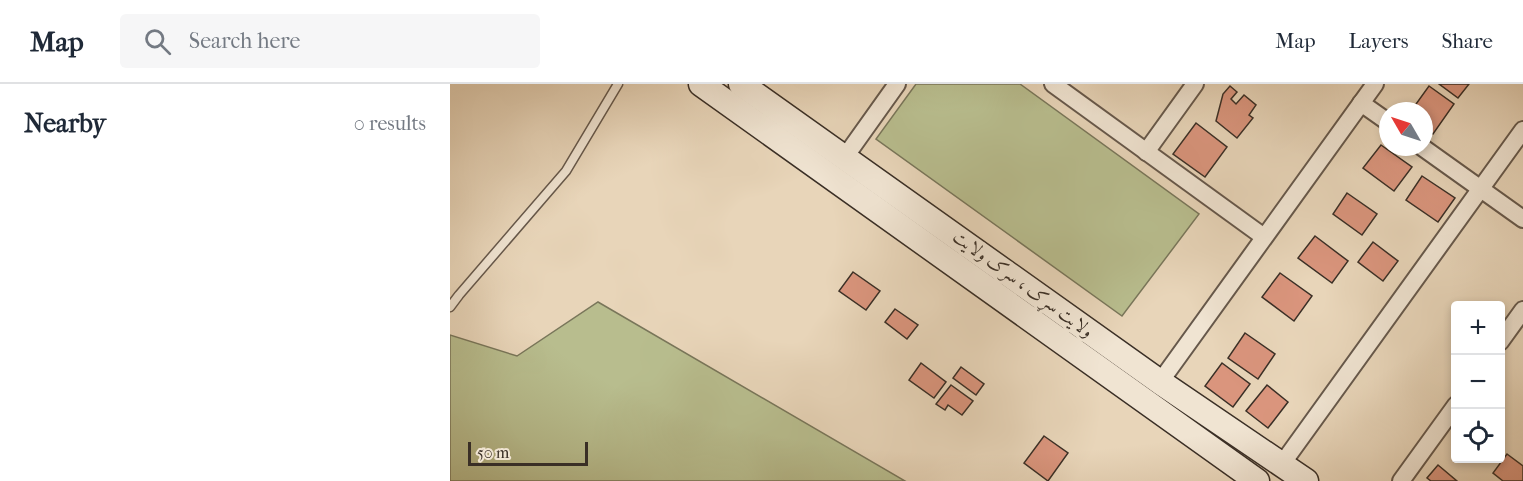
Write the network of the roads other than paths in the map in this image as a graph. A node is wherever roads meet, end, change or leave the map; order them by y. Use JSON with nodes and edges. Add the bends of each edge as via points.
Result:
{"nodes":[{"id":1,"x":618,"y":84,"type":"edge"},
{"id":2,"x":701,"y":84,"type":"edge"},
{"id":3,"x":741,"y":84,"type":"edge"},
{"id":4,"x":897,"y":84,"type":"edge"},
{"id":5,"x":1053,"y":84,"type":"edge"},
{"id":6,"x":1195,"y":84,"type":"edge"},
{"id":7,"x":1375,"y":84,"type":"edge"},
{"id":8,"x":1072,"y":89,"type":"edge"},
{"id":9,"x":1361,"y":103,"type":"junction"},
{"id":10,"x":1379,"y":116,"type":"edge"},
{"id":11,"x":1523,"y":130,"type":"edge"},
{"id":12,"x":1146,"y":152,"type":"junction"},
{"id":13,"x":1433,"y":155,"type":"edge"},
{"id":14,"x":845,"y":157,"type":"junction"},
{"id":15,"x":1480,"y":189,"type":"junction"},
{"id":16,"x":1523,"y":219,"type":"edge"},
{"id":17,"x":1264,"y":237,"type":"junction"},
{"id":18,"x":454,"y":296,"type":"edge"},
{"id":19,"x":450,"y":307,"type":"edge"},
{"id":20,"x":1523,"y":310,"type":"edge"},
{"id":21,"x":1505,"y":335,"type":"edge"},
{"id":22,"x":1160,"y":382,"type":"junction"},
{"id":23,"x":1452,"y":409,"type":"edge"},
{"id":24,"x":1282,"y":464,"type":"junction"},
{"id":25,"x":1257,"y":481,"type":"edge"},
{"id":26,"x":1306,"y":481,"type":"edge"},
{"id":27,"x":1401,"y":481,"type":"edge"}],
"edges":[{"from":1,"to":18,"type":"lane","via":[[566,171]]},
{"from":2,"to":25,"type":"main road","name":"ولایت سړک ، سرک ولایت"},
{"from":3,"to":14,"type":"main road","name":"ولایت سړک ، سرک ولایت"},
{"from":4,"to":14,"type":"street"},
{"from":5,"to":8,"type":"street"},
{"from":6,"to":12,"type":"street"},
{"from":7,"to":9,"type":"street"},
{"from":8,"to":12,"type":"street"},
{"from":9,"to":10,"type":"street"},
{"from":9,"to":17,"type":"street"},
{"from":11,"to":15,"type":"street"},
{"from":12,"to":17,"type":"street"},
{"from":13,"to":15,"type":"street"},
{"from":14,"to":22,"type":"main road","name":"ولایت سړک ، سرک ولایت"},
{"from":15,"to":16,"type":"street"},
{"from":15,"to":24,"type":"street"},
{"from":17,"to":22,"type":"street"},
{"from":18,"to":19,"type":"lane"},
{"from":20,"to":21,"type":"street"},
{"from":22,"to":24,"type":"main road","name":"ولایت سړک ، سرک ولایت"},
{"from":23,"to":27,"type":"street"},
{"from":24,"to":26,"type":"main road","name":"ولایت سړک ، سرک ولایت"}]}
